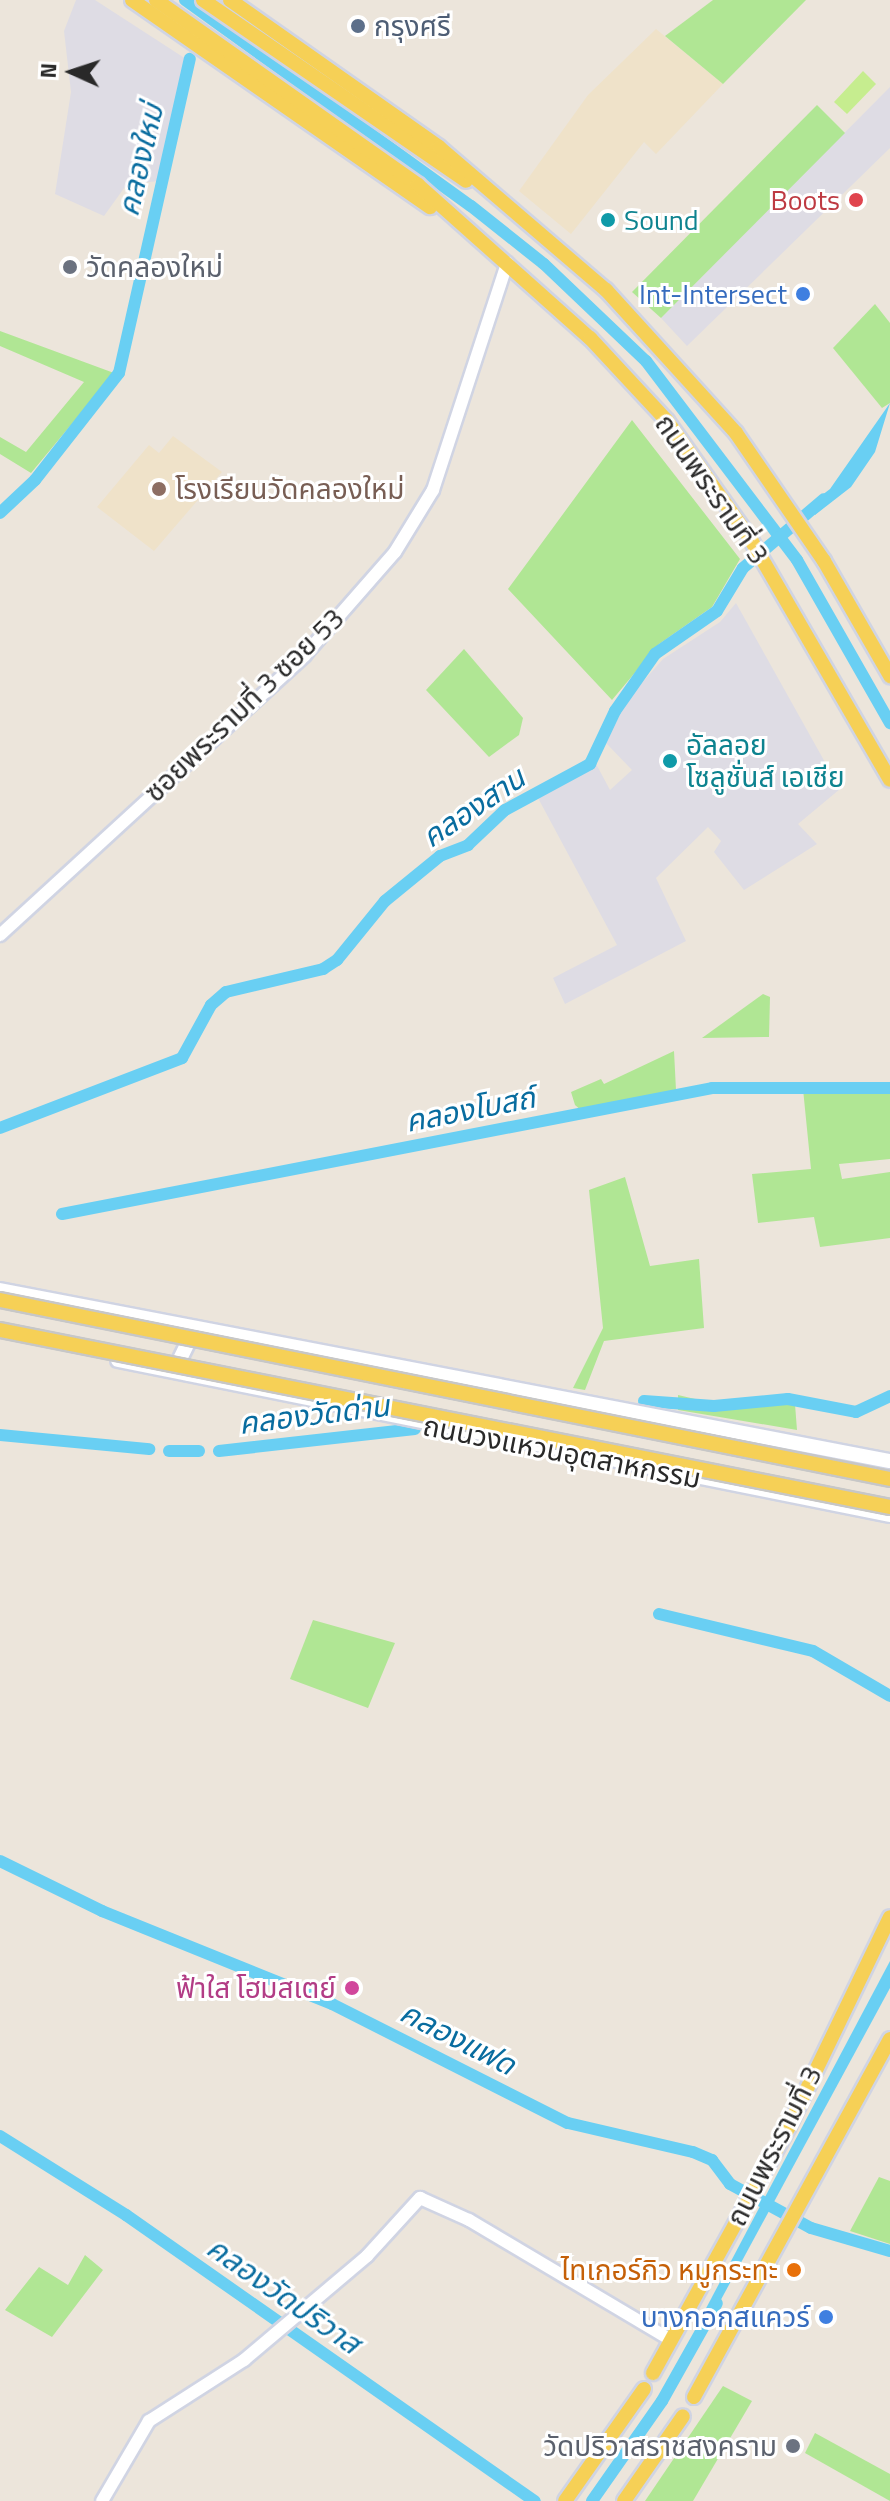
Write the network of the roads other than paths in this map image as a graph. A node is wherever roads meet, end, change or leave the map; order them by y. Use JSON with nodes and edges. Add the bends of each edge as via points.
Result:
{"nodes":[{"id":1,"x":132,"y":0,"type":"edge"},
{"id":2,"x":156,"y":0,"type":"edge"},
{"id":3,"x":203,"y":0,"type":"edge"},
{"id":4,"x":230,"y":0,"type":"edge"},
{"id":5,"x":491,"y":195,"type":"junction"},
{"id":6,"x":481,"y":240,"type":"junction"},
{"id":7,"x":507,"y":263,"type":"junction"},
{"id":8,"x":890,"y":676,"type":"edge"},
{"id":9,"x":890,"y":780,"type":"edge"},
{"id":10,"x":0,"y":935,"type":"edge"},
{"id":11,"x":0,"y":1290,"type":"edge"},
{"id":12,"x":0,"y":1300,"type":"edge"},
{"id":13,"x":204,"y":1330,"type":"junction"},
{"id":14,"x":0,"y":1332,"type":"edge"},
{"id":15,"x":197,"y":1377,"type":"junction"},
{"id":16,"x":890,"y":1461,"type":"edge"},
{"id":17,"x":890,"y":1479,"type":"edge"},
{"id":18,"x":890,"y":1507,"type":"edge"},
{"id":19,"x":890,"y":1515,"type":"edge"},
{"id":20,"x":890,"y":1917,"type":"edge"},
{"id":21,"x":890,"y":2039,"type":"edge"},
{"id":22,"x":671,"y":2340,"type":"junction"},
{"id":23,"x":653,"y":2373,"type":"dead end"},
{"id":24,"x":644,"y":2389,"type":"dead end"},
{"id":25,"x":694,"y":2397,"type":"dead end"},
{"id":26,"x":683,"y":2416,"type":"dead end"},
{"id":27,"x":102,"y":2501,"type":"edge"},
{"id":28,"x":565,"y":2501,"type":"edge"},
{"id":29,"x":624,"y":2501,"type":"edge"}],
"edges":[{"from":1,"to":6,"type":"main road","name":"ถนนพระรามที่ 3"},
{"from":2,"to":6,"type":"main road","name":"ถนนพระรามที่ 3","via":[[351,135]]},
{"from":3,"to":5,"type":"main road","name":"ถนนพระรามที่ 3","via":[[367,117]]},
{"from":4,"to":5,"type":"main road","name":"ถนนพระรามที่ 3","via":[[439,147]]},
{"from":5,"to":8,"type":"main road","name":"ถนนพระรามที่ 3","via":[[628,312],[736,433],[806,533]]},
{"from":6,"to":7,"type":"main road","name":"ถนนพระรามที่ 3"},
{"from":7,"to":9,"type":"main road","name":"ถนนพระรามที่ 3","via":[[590,338],[667,421],[766,563]]},
{"from":7,"to":10,"type":"street","name":"ซอยพระรามที่ 3 ซอย 53","via":[[433,490],[395,552],[304,656]]},
{"from":11,"to":13,"type":"main road","name":"ถนนวงแหวนอุตสาหกรรม"},
{"from":12,"to":17,"type":"main road","name":"ถนนวงแหวนอุตสาหกรรม","bridge":true},
{"from":13,"to":15,"type":"main road","via":[[189,1333],[181,1350],[181,1368]]},
{"from":13,"to":16,"type":"main road","name":"ถนนวงแหวนอุตสาหกรรม"},
{"from":14,"to":15,"type":"main road","name":"ถนนวงแหวนอุตสาหกรรม"},
{"from":14,"to":18,"type":"main road","name":"ถนนวงแหวนอุตสาหกรรม","bridge":true},
{"from":15,"to":19,"type":"main road","name":"ถนนวงแหวนอุตสาหกรรม"},
{"from":20,"to":22,"type":"main road","name":"ถนนพระรามที่ 3","via":[[756,2185]]},
{"from":21,"to":25,"type":"main road","name":"ถนนพระรามที่ 3"},
{"from":22,"to":23,"type":"main road","name":"ถนนพระรามที่ 3"},
{"from":22,"to":27,"type":"street","via":[[420,2198],[367,2256],[292,2320],[149,2421]]},
{"from":24,"to":28,"type":"main road"},
{"from":26,"to":29,"type":"main road"}]}
